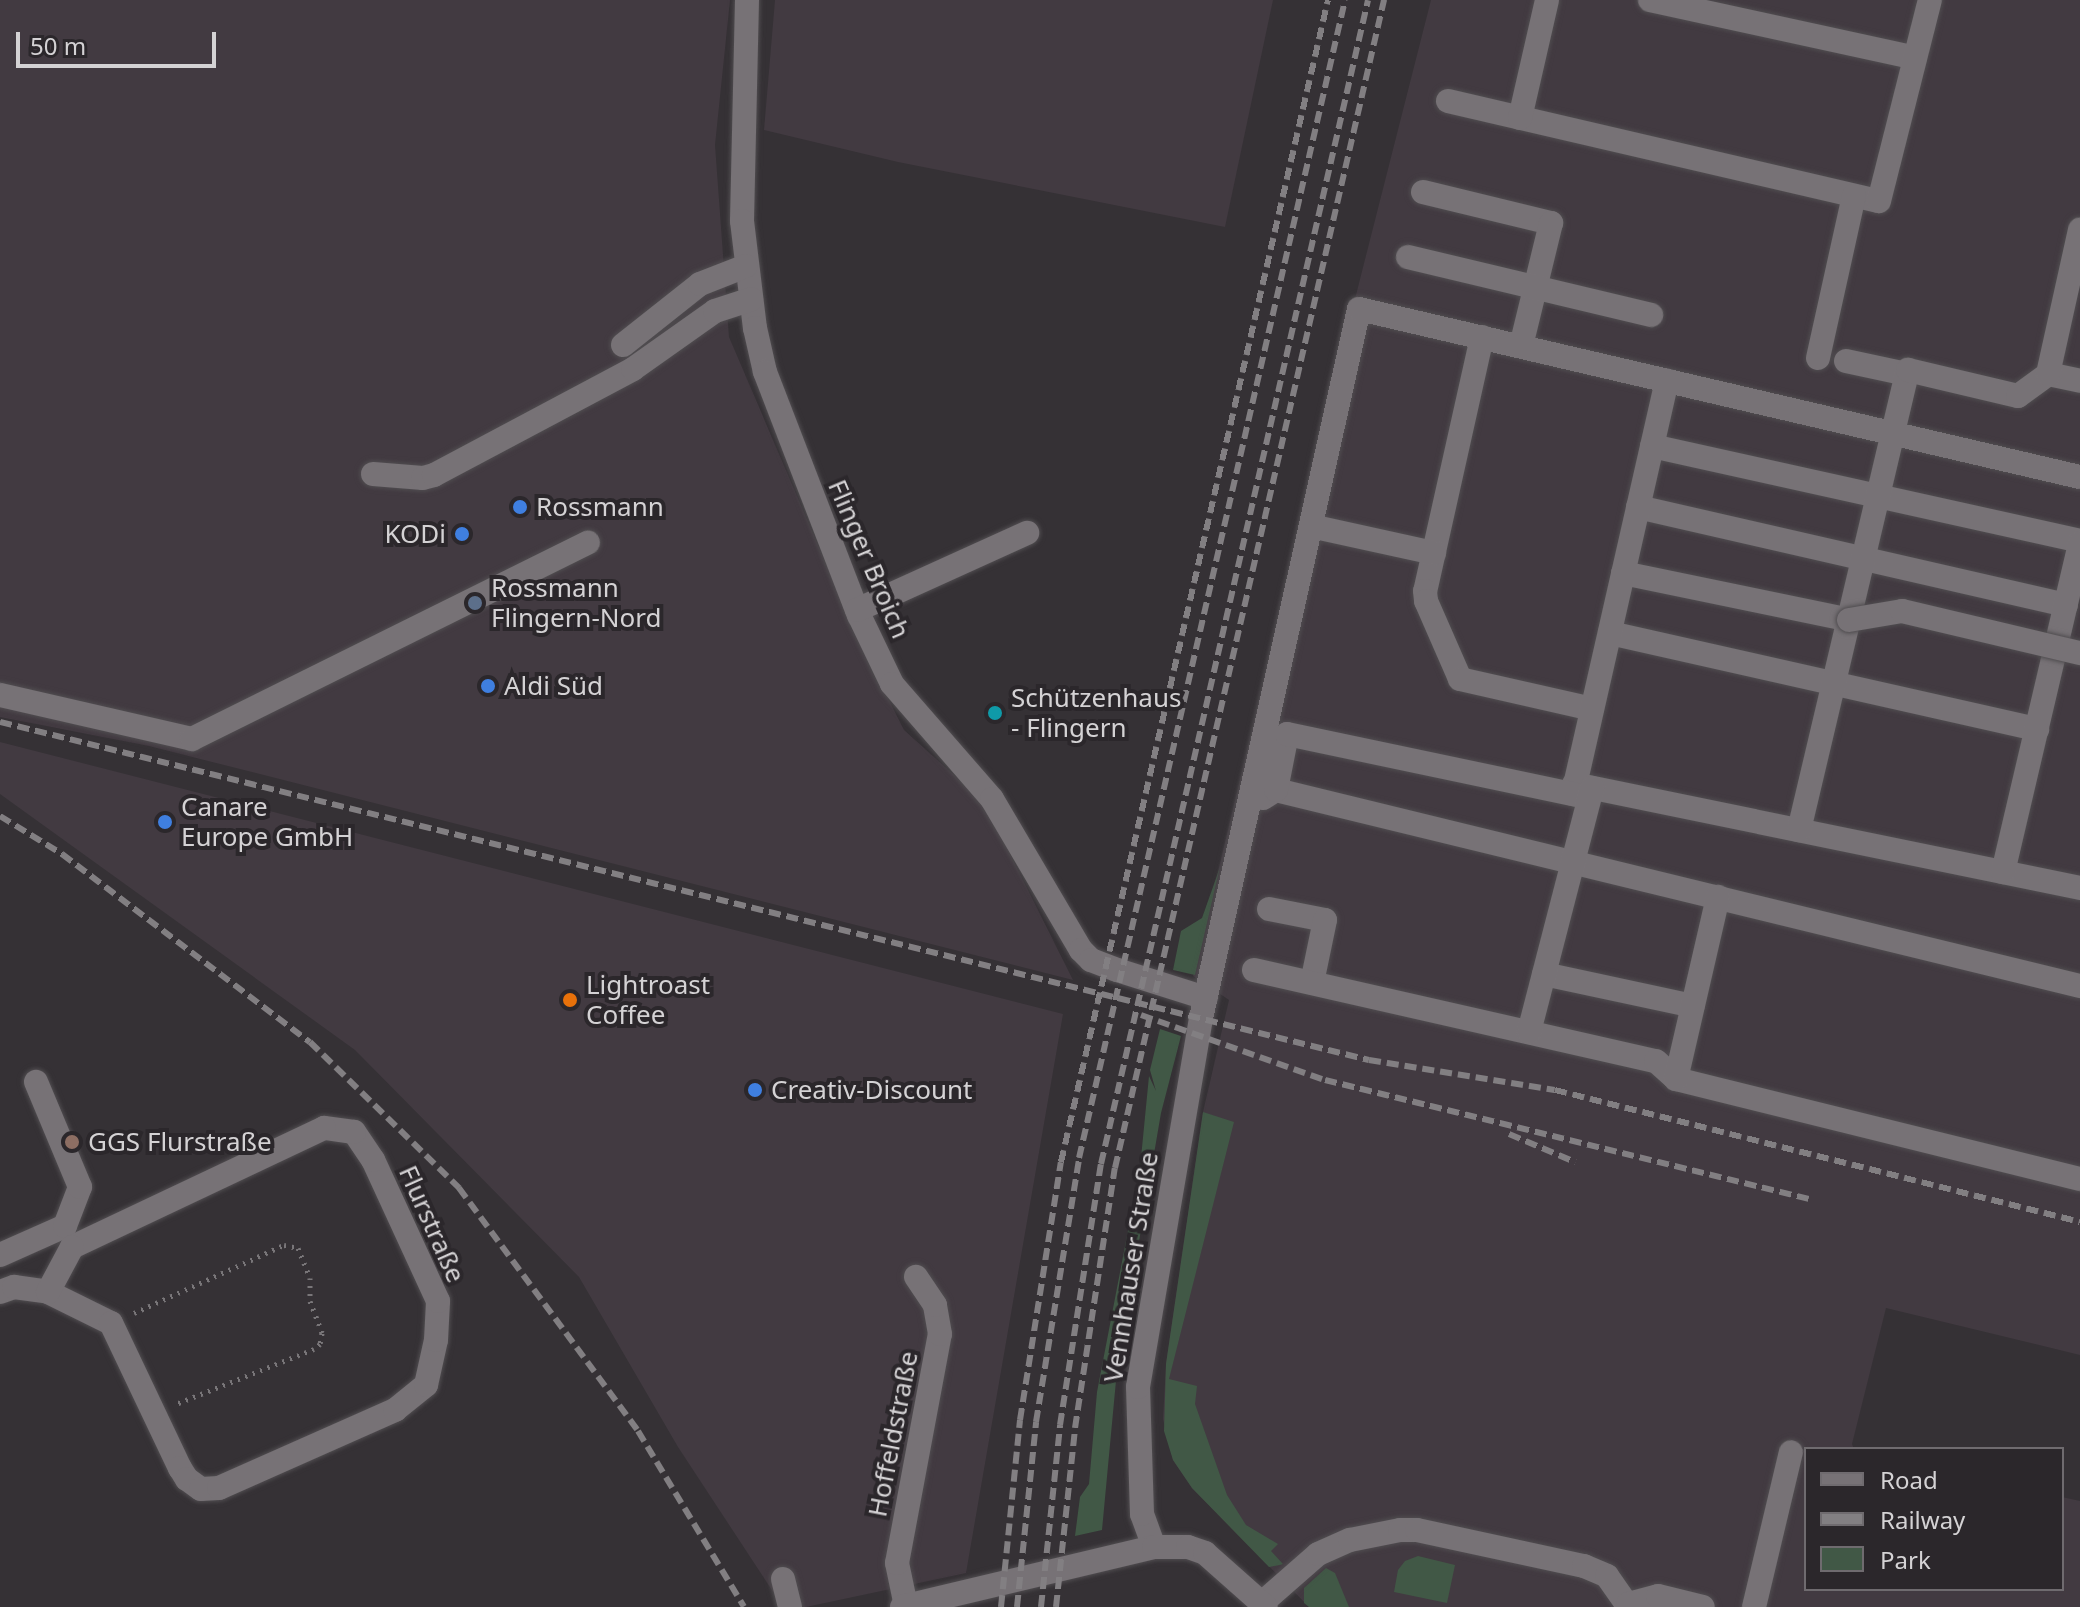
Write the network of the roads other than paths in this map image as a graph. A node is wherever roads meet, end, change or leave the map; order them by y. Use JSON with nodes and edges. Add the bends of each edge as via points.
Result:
{"nodes":[{"id":1,"x":747,"y":0,"type":"edge"},
{"id":2,"x":1547,"y":0,"type":"edge"},
{"id":3,"x":1650,"y":0,"type":"edge"},
{"id":4,"x":1930,"y":0,"type":"edge"},
{"id":5,"x":1915,"y":58,"type":"junction"},
{"id":6,"x":1448,"y":101,"type":"dead end"},
{"id":7,"x":1520,"y":118,"type":"junction"},
{"id":8,"x":1423,"y":192,"type":"dead end"},
{"id":9,"x":1854,"y":196,"type":"junction"},
{"id":10,"x":2080,"y":230,"type":"edge"},
{"id":11,"x":1408,"y":257,"type":"dead end"},
{"id":12,"x":746,"y":266,"type":"junction"},
{"id":13,"x":1534,"y":288,"type":"junction"},
{"id":14,"x":751,"y":299,"type":"junction"},
{"id":15,"x":1651,"y":315,"type":"dead end"},
{"id":16,"x":1482,"y":337,"type":"junction"},
{"id":17,"x":623,"y":345,"type":"dead end"},
{"id":18,"x":1521,"y":346,"type":"junction"},
{"id":19,"x":1818,"y":358,"type":"dead end"},
{"id":20,"x":1846,"y":361,"type":"dead end"},
{"id":21,"x":1907,"y":374,"type":"junction"},
{"id":22,"x":2048,"y":374,"type":"junction"},
{"id":23,"x":1667,"y":381,"type":"junction"},
{"id":24,"x":2080,"y":381,"type":"edge"},
{"id":25,"x":1893,"y":433,"type":"junction"},
{"id":26,"x":1652,"y":446,"type":"junction"},
{"id":27,"x":373,"y":474,"type":"dead end"},
{"id":28,"x":2080,"y":477,"type":"edge"},
{"id":29,"x":1878,"y":496,"type":"junction"},
{"id":30,"x":1638,"y":507,"type":"junction"},
{"id":31,"x":1311,"y":526,"type":"junction"},
{"id":32,"x":1027,"y":533,"type":"dead end"},
{"id":33,"x":588,"y":542,"type":"dead end"},
{"id":34,"x":2080,"y":542,"type":"edge"},
{"id":35,"x":1434,"y":553,"type":"junction"},
{"id":36,"x":1863,"y":559,"type":"junction"},
{"id":37,"x":1623,"y":573,"type":"junction"},
{"id":38,"x":2066,"y":605,"type":"junction"},
{"id":39,"x":857,"y":610,"type":"junction"},
{"id":40,"x":1849,"y":620,"type":"junction"},
{"id":41,"x":1610,"y":633,"type":"junction"},
{"id":42,"x":2080,"y":653,"type":"edge"},
{"id":43,"x":1834,"y":683,"type":"junction"},
{"id":44,"x":0,"y":695,"type":"edge"},
{"id":45,"x":1592,"y":709,"type":"junction"},
{"id":46,"x":2037,"y":729,"type":"junction"},
{"id":47,"x":1276,"y":790,"type":"junction"},
{"id":48,"x":1582,"y":791,"type":"junction"},
{"id":49,"x":1248,"y":808,"type":"junction"},
{"id":50,"x":1799,"y":830,"type":"junction"},
{"id":51,"x":1572,"y":862,"type":"junction"},
{"id":52,"x":2003,"y":872,"type":"junction"},
{"id":53,"x":2080,"y":888,"type":"edge"},
{"id":54,"x":1718,"y":897,"type":"junction"},
{"id":55,"x":1269,"y":909,"type":"dead end"},
{"id":56,"x":1254,"y":970,"type":"dead end"},
{"id":57,"x":1544,"y":974,"type":"junction"},
{"id":58,"x":1312,"y":983,"type":"junction"},
{"id":59,"x":2080,"y":986,"type":"edge"},
{"id":60,"x":1206,"y":998,"type":"junction"},
{"id":61,"x":1693,"y":1006,"type":"junction"},
{"id":62,"x":1529,"y":1032,"type":"junction"},
{"id":63,"x":1676,"y":1079,"type":"junction"},
{"id":64,"x":36,"y":1082,"type":"dead end"},
{"id":65,"x":2080,"y":1179,"type":"edge"},
{"id":66,"x":0,"y":1255,"type":"edge"},
{"id":67,"x":916,"y":1277,"type":"dead end"},
{"id":68,"x":0,"y":1292,"type":"edge"},
{"id":69,"x":48,"y":1292,"type":"junction"},
{"id":70,"x":1791,"y":1452,"type":"dead end"},
{"id":71,"x":1154,"y":1547,"type":"junction"},
{"id":72,"x":783,"y":1579,"type":"dead end"},
{"id":73,"x":1264,"y":1605,"type":"edge"},
{"id":74,"x":1628,"y":1606,"type":"edge"},
{"id":75,"x":790,"y":1607,"type":"edge"},
{"id":76,"x":904,"y":1607,"type":"edge"},
{"id":77,"x":1703,"y":1607,"type":"edge"},
{"id":78,"x":1754,"y":1607,"type":"edge"}],
"edges":[{"from":1,"to":12,"type":"street","name":"Flinger Broich","via":[[741,150]]},
{"from":2,"to":7,"type":"street"},
{"from":3,"to":5,"type":"street"},
{"from":4,"to":5,"type":"street"},
{"from":5,"to":9,"type":"street","via":[[1879,201]]},
{"from":6,"to":7,"type":"street"},
{"from":7,"to":9,"type":"street"},
{"from":8,"to":13,"type":"street","via":[[1551,223]]},
{"from":9,"to":19,"type":"street"},
{"from":10,"to":22,"type":"street"},
{"from":11,"to":13,"type":"street"},
{"from":12,"to":14,"type":"street","name":"Flinger Broich"},
{"from":12,"to":17,"type":"street","via":[[700,284]]},
{"from":13,"to":15,"type":"street"},
{"from":13,"to":18,"type":"street"},
{"from":14,"to":27,"type":"street","via":[[715,311],[633,369],[434,475]]},
{"from":14,"to":39,"type":"street","name":"Flinger Broich","via":[[765,372]]},
{"from":16,"to":18,"type":"street"},
{"from":16,"to":31,"type":"street","name":"Vennhauser Straße","via":[[1359,309]]},
{"from":16,"to":35,"type":"street"},
{"from":18,"to":23,"type":"street"},
{"from":20,"to":21,"type":"street"},
{"from":21,"to":22,"type":"street","via":[[1908,370],[2018,396]]},
{"from":21,"to":25,"type":"street"},
{"from":22,"to":24,"type":"street"},
{"from":23,"to":25,"type":"street"},
{"from":23,"to":26,"type":"street"},
{"from":25,"to":28,"type":"street"},
{"from":25,"to":29,"type":"street"},
{"from":26,"to":29,"type":"street"},
{"from":26,"to":30,"type":"street"},
{"from":29,"to":34,"type":"street"},
{"from":29,"to":36,"type":"street"},
{"from":30,"to":36,"type":"street"},
{"from":30,"to":37,"type":"street"},
{"from":31,"to":35,"type":"street"},
{"from":31,"to":49,"type":"street","name":"Vennhauser Straße"},
{"from":32,"to":39,"type":"street"},
{"from":33,"to":44,"type":"street","via":[[192,739]]},
{"from":34,"to":38,"type":"street"},
{"from":35,"to":45,"type":"street","via":[[1426,601],[1460,679]]},
{"from":36,"to":38,"type":"street"},
{"from":36,"to":40,"type":"street"},
{"from":37,"to":40,"type":"street"},
{"from":37,"to":41,"type":"street"},
{"from":38,"to":46,"type":"street"},
{"from":39,"to":60,"type":"street","name":"Flinger Broich","via":[[892,684],[1000,812],[1081,950],[1117,970]]},
{"from":40,"to":42,"type":"street","bridge":true,"via":[[1902,611]]},
{"from":40,"to":43,"type":"street"},
{"from":41,"to":43,"type":"street"},
{"from":41,"to":45,"type":"street"},
{"from":43,"to":46,"type":"street"},
{"from":43,"to":50,"type":"street"},
{"from":45,"to":48,"type":"street"},
{"from":46,"to":52,"type":"street"},
{"from":47,"to":48,"type":"street","via":[[1287,734]]},
{"from":47,"to":49,"type":"street"},
{"from":47,"to":51,"type":"street"},
{"from":48,"to":50,"type":"street"},
{"from":48,"to":51,"type":"street"},
{"from":49,"to":60,"type":"street","name":"Vennhauser Straße"},
{"from":50,"to":52,"type":"street"},
{"from":51,"to":54,"type":"street"},
{"from":51,"to":57,"type":"street"},
{"from":52,"to":53,"type":"street"},
{"from":54,"to":59,"type":"street"},
{"from":54,"to":61,"type":"street"},
{"from":55,"to":58,"type":"street","via":[[1325,920]]},
{"from":56,"to":58,"type":"street"},
{"from":57,"to":61,"type":"street"},
{"from":57,"to":62,"type":"street"},
{"from":58,"to":62,"type":"street"},
{"from":60,"to":71,"type":"street","name":"Vennhauser Straße","via":[[1138,1387],[1142,1514]]},
{"from":61,"to":63,"type":"street"},
{"from":62,"to":63,"type":"street","via":[[1656,1061]]},
{"from":63,"to":65,"type":"street"},
{"from":64,"to":66,"type":"street","via":[[80,1187],[65,1226]]},
{"from":67,"to":76,"type":"street","name":"Hoffeldstraße","via":[[935,1305],[940,1334],[897,1563]]},
{"from":68,"to":69,"type":"street","via":[[14,1287]]},
{"from":69,"to":69,"type":"street","name":"Flurstraße","via":[[72,1247],[324,1128],[354,1132],[373,1160],[438,1301],[436,1340],[426,1385],[395,1410],[209,1490],[187,1479],[111,1323]]},
{"from":70,"to":78,"type":"street"},
{"from":71,"to":73,"type":"street","name":"Hoffeldstraße","via":[[1205,1553]]},
{"from":71,"to":76,"type":"street","name":"Hoffeldstraße"},
{"from":72,"to":75,"type":"street"},
{"from":73,"to":74,"type":"street","via":[[1318,1554],[1350,1540],[1417,1530],[1584,1566],[1607,1576]]},
{"from":74,"to":77,"type":"street","via":[[1658,1596]]}]}
